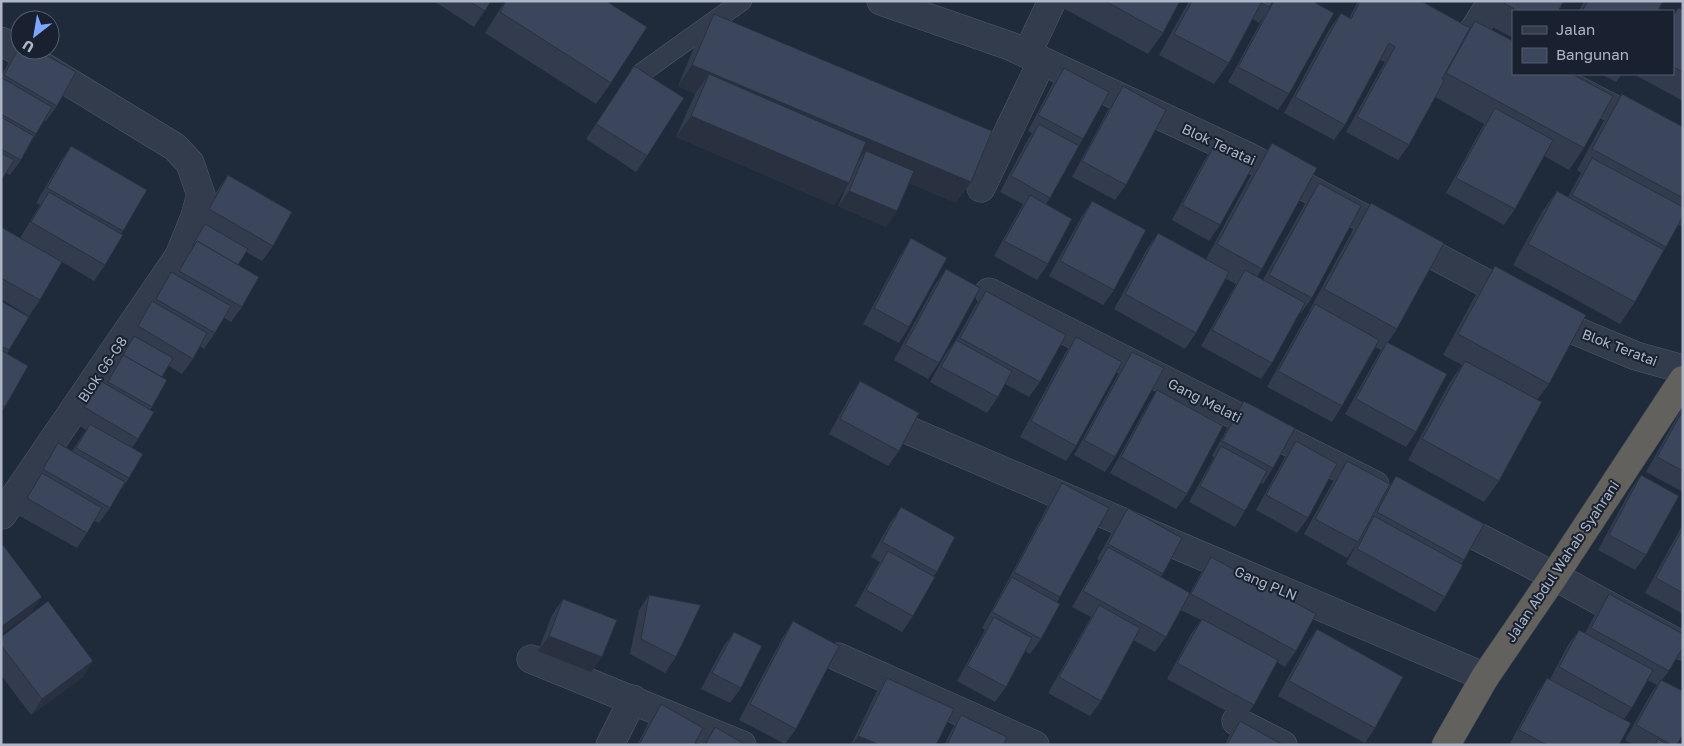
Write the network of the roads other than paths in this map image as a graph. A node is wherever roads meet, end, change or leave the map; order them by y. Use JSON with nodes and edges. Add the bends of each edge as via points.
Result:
{"nodes":[{"id":1,"x":742,"y":1,"type":"edge"},
{"id":2,"x":881,"y":1,"type":"edge"},
{"id":3,"x":1052,"y":1,"type":"edge"},
{"id":4,"x":1492,"y":1,"type":"edge"},
{"id":5,"x":3,"y":46,"type":"edge"},
{"id":6,"x":1496,"y":48,"type":"edge"},
{"id":7,"x":1035,"y":58,"type":"junction"},
{"id":8,"x":640,"y":74,"type":"edge"},
{"id":9,"x":1549,"y":75,"type":"edge"},
{"id":10,"x":1683,"y":145,"type":"edge"},
{"id":11,"x":981,"y":188,"type":"dead end"},
{"id":12,"x":990,"y":292,"type":"edge"},
{"id":13,"x":1683,"y":369,"type":"edge"},
{"id":14,"x":1683,"y":380,"type":"edge"},
{"id":15,"x":910,"y":431,"type":"edge"},
{"id":16,"x":1400,"y":498,"type":"edge"},
{"id":17,"x":1425,"y":511,"type":"edge"},
{"id":18,"x":2,"y":515,"type":"edge"},
{"id":19,"x":1554,"y":576,"type":"junction"},
{"id":20,"x":1683,"y":646,"type":"edge"},
{"id":21,"x":838,"y":657,"type":"edge"},
{"id":22,"x":531,"y":659,"type":"dead end"},
{"id":23,"x":1485,"y":677,"type":"junction"},
{"id":24,"x":633,"y":699,"type":"junction"},
{"id":25,"x":1236,"y":721,"type":"dead end"},
{"id":26,"x":610,"y":745,"type":"edge"},
{"id":27,"x":742,"y":745,"type":"edge"},
{"id":28,"x":1035,"y":745,"type":"edge"},
{"id":29,"x":1283,"y":745,"type":"edge"},
{"id":30,"x":1446,"y":745,"type":"edge"}],
"edges":[{"from":1,"to":8,"type":"lane"},
{"from":2,"to":7,"type":"street","name":"Blok Teratai","via":[[1010,46]]},
{"from":3,"to":7,"type":"street"},
{"from":4,"to":6,"type":"street","via":[[1462,31]]},
{"from":5,"to":18,"type":"street","name":"Blok G6-G8","via":[[175,147],[190,163],[201,196],[179,256]]},
{"from":7,"to":11,"type":"street"},
{"from":7,"to":13,"type":"street","name":"Blok Teratai","via":[[1249,157],[1576,331],[1636,356]]},
{"from":9,"to":10,"type":"street"},
{"from":12,"to":16,"type":"street","name":"Gang Melati"},
{"from":14,"to":19,"type":"highway","name":"Jalan Abdul Wahab Syahrani"},
{"from":15,"to":23,"type":"street","name":"Gang PLN"},
{"from":17,"to":19,"type":"street"},
{"from":19,"to":20,"type":"street"},
{"from":19,"to":23,"type":"highway","name":"Jalan Abdul Wahab Syahrani"},
{"from":21,"to":28,"type":"street"},
{"from":22,"to":24,"type":"street"},
{"from":23,"to":30,"type":"highway","name":"Jalan Abdul Wahab Syahrani"},
{"from":24,"to":26,"type":"street"},
{"from":24,"to":27,"type":"street"},
{"from":25,"to":29,"type":"street"}]}
